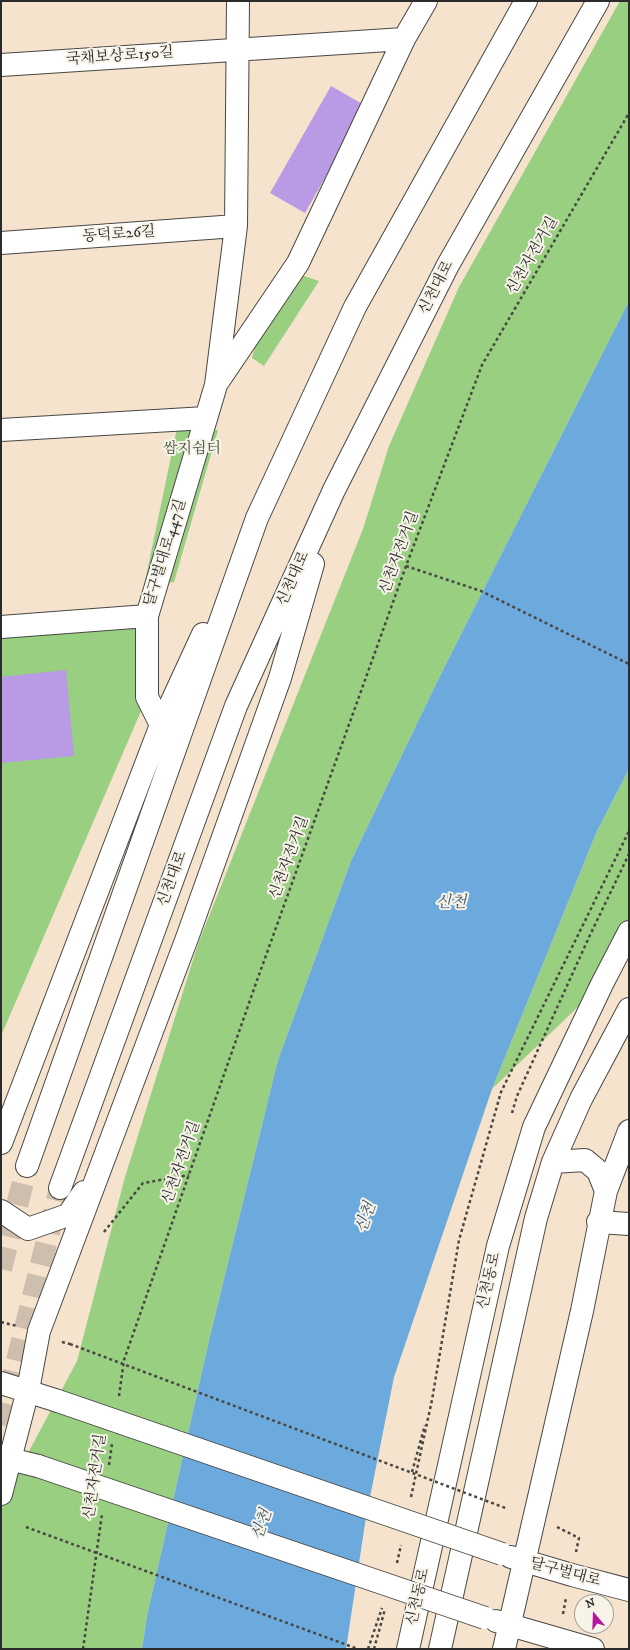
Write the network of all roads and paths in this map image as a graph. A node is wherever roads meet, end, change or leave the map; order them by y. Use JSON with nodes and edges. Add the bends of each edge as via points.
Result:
{"nodes":[{"id":1,"x":238,"y":1,"type":"edge"},
{"id":2,"x":426,"y":1,"type":"edge"},
{"id":3,"x":526,"y":1,"type":"edge"},
{"id":4,"x":598,"y":1,"type":"edge"},
{"id":5,"x":404,"y":39,"type":"junction"},
{"id":6,"x":238,"y":50,"type":"junction"},
{"id":7,"x":1,"y":65,"type":"edge"},
{"id":8,"x":629,"y":113,"type":"edge"},
{"id":9,"x":236,"y":226,"type":"junction"},
{"id":10,"x":1,"y":243,"type":"edge"},
{"id":11,"x":216,"y":385,"type":"junction"},
{"id":12,"x":206,"y":418,"type":"junction"},
{"id":13,"x":1,"y":430,"type":"edge"},
{"id":14,"x":334,"y":490,"type":"junction"},
{"id":15,"x":257,"y":518,"type":"junction"},
{"id":16,"x":406,"y":566,"type":"junction"},
{"id":17,"x":147,"y":616,"type":"junction"},
{"id":18,"x":1,"y":627,"type":"edge"},
{"id":19,"x":629,"y":664,"type":"edge"},
{"id":20,"x":161,"y":725,"type":"junction"},
{"id":21,"x":629,"y":932,"type":"edge"},
{"id":22,"x":629,"y":1009,"type":"edge"},
{"id":23,"x":629,"y":1131,"type":"edge"},
{"id":24,"x":1,"y":1143,"type":"edge"},
{"id":25,"x":553,"y":1162,"type":"junction"},
{"id":26,"x":27,"y":1166,"type":"tunnel mouth"},
{"id":27,"x":100,"y":1171,"type":"junction"},
{"id":28,"x":189,"y":1174,"type":"junction"},
{"id":29,"x":60,"y":1188,"type":"tunnel mouth"},
{"id":30,"x":606,"y":1191,"type":"junction"},
{"id":31,"x":1,"y":1211,"type":"edge"},
{"id":32,"x":598,"y":1222,"type":"junction"},
{"id":33,"x":629,"y":1224,"type":"edge"},
{"id":34,"x":105,"y":1230,"type":"dead end"},
{"id":35,"x":70,"y":1344,"type":"dead end"},
{"id":36,"x":1,"y":1383,"type":"edge"},
{"id":37,"x":28,"y":1390,"type":"junction"},
{"id":38,"x":118,"y":1399,"type":"dead end"},
{"id":39,"x":432,"y":1400,"type":"dead end"},
{"id":40,"x":113,"y":1438,"type":"dead end"},
{"id":41,"x":6,"y":1458,"type":"edge"},
{"id":42,"x":108,"y":1469,"type":"dead end"},
{"id":43,"x":412,"y":1472,"type":"junction"},
{"id":44,"x":1,"y":1494,"type":"edge"},
{"id":45,"x":103,"y":1508,"type":"dead end"},
{"id":46,"x":508,"y":1509,"type":"dead end"},
{"id":47,"x":26,"y":1527,"type":"dead end"},
{"id":48,"x":525,"y":1562,"type":"junction"},
{"id":49,"x":629,"y":1590,"type":"edge"},
{"id":50,"x":509,"y":1625,"type":"junction"},
{"id":51,"x":83,"y":1649,"type":"edge"},
{"id":52,"x":358,"y":1649,"type":"edge"},
{"id":53,"x":408,"y":1649,"type":"edge"},
{"id":54,"x":440,"y":1649,"type":"edge"},
{"id":55,"x":504,"y":1649,"type":"edge"},
{"id":56,"x":593,"y":1649,"type":"edge"}],
"edges":[{"from":1,"to":6,"type":"main road"},
{"from":2,"to":5,"type":"main road"},
{"from":3,"to":15,"type":"main road","via":[[355,307]]},
{"from":4,"to":14,"type":"main road","name":"신천대로","via":[[448,265]]},
{"from":5,"to":6,"type":"main road","name":"국채보상로150길"},
{"from":5,"to":11,"type":"main road","via":[[298,263]]},
{"from":6,"to":7,"type":"main road","name":"국채보상로150길"},
{"from":6,"to":9,"type":"main road"},
{"from":8,"to":16,"type":"path","name":"신천자전거길","via":[[482,364]]},
{"from":9,"to":10,"type":"main road","name":"동덕로26길"},
{"from":9,"to":11,"type":"main road","name":"달구벌대로447길"},
{"from":11,"to":12,"type":"main road","name":"달구벌대로447길"},
{"from":12,"to":13,"type":"main road"},
{"from":12,"to":17,"type":"main road","name":"달구벌대로447길"},
{"from":14,"to":27,"type":"main road","via":[[280,678]]},
{"from":14,"to":29,"type":"main road","name":"신천대로","via":[[236,706]]},
{"from":15,"to":20,"type":"main road"},
{"from":15,"to":26,"type":"main road"},
{"from":16,"to":19,"type":"path","via":[[481,591]]},
{"from":16,"to":28,"type":"path","name":"신천자전거길"},
{"from":17,"to":18,"type":"main road","name":"달구벌대로447길"},
{"from":17,"to":20,"type":"main road","via":[[147,697]]},
{"from":20,"to":24,"type":"main road"},
{"from":21,"to":53,"type":"main road","name":"신천동로","via":[[532,1134],[498,1246]]},
{"from":22,"to":25,"type":"main road","name":"신천동로","via":[[581,1099]]},
{"from":23,"to":30,"type":"main road"},
{"from":25,"to":30,"type":"main road","via":[[585,1160],[598,1172]]},
{"from":25,"to":54,"type":"main road","name":"신천동로","via":[[536,1218]]},
{"from":27,"to":31,"type":"main road","via":[[68,1215],[28,1229]]},
{"from":27,"to":37,"type":"main road","via":[[39,1331]]},
{"from":28,"to":34,"type":"path","via":[[143,1184]]},
{"from":28,"to":38,"type":"path","name":"신천자전거길","via":[[124,1360]]},
{"from":30,"to":32,"type":"main road"},
{"from":32,"to":33,"type":"main road"},
{"from":32,"to":48,"type":"main road","via":[[582,1311]]},
{"from":35,"to":43,"type":"path","bridge":true},
{"from":36,"to":37,"type":"main road"},
{"from":37,"to":41,"type":"main road"},
{"from":37,"to":48,"type":"main road","name":"달구벌대로","bridge":true},
{"from":39,"to":43,"type":"path"},
{"from":40,"to":42,"type":"path","name":"신천자전거길"},
{"from":41,"to":44,"type":"main road"},
{"from":41,"to":50,"type":"main road","bridge":true,"via":[[38,1466]]},
{"from":43,"to":46,"type":"path","bridge":true},
{"from":45,"to":51,"type":"path","name":"신천자전거길"},
{"from":47,"to":52,"type":"path","bridge":true},
{"from":48,"to":49,"type":"main road","name":"달구벌대로"},
{"from":48,"to":50,"type":"main road"},
{"from":50,"to":55,"type":"main road"},
{"from":50,"to":56,"type":"main road"}]}
